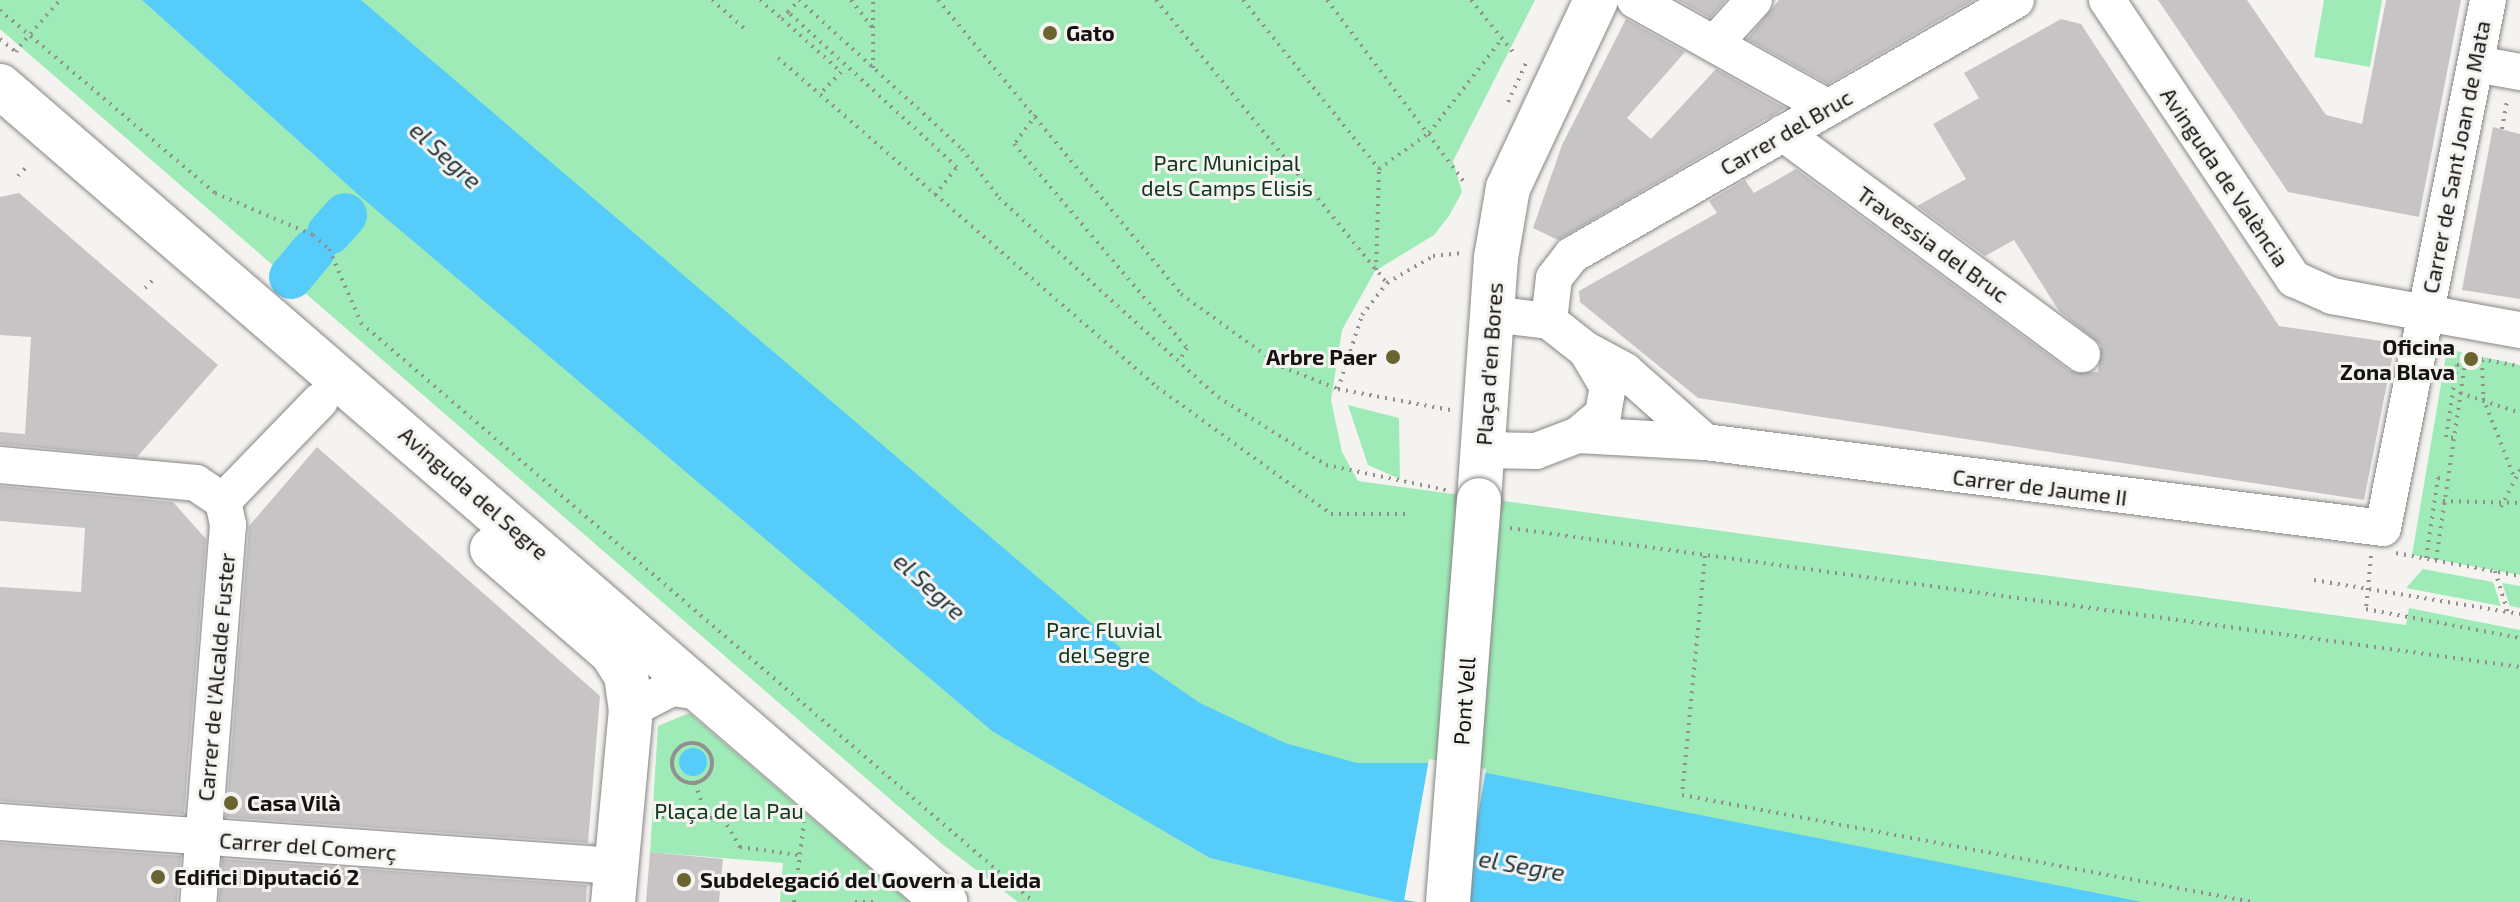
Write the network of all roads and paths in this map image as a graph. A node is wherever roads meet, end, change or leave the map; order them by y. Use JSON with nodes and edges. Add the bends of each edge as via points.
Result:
{"nodes":[{"id":1,"x":60,"y":0,"type":"edge"},
{"id":2,"x":712,"y":0,"type":"edge"},
{"id":3,"x":760,"y":0,"type":"edge"},
{"id":4,"x":799,"y":0,"type":"edge"},
{"id":5,"x":851,"y":0,"type":"edge"},
{"id":6,"x":873,"y":0,"type":"edge"},
{"id":7,"x":938,"y":0,"type":"edge"},
{"id":8,"x":1156,"y":0,"type":"edge"},
{"id":9,"x":1243,"y":0,"type":"edge"},
{"id":10,"x":1327,"y":0,"type":"edge"},
{"id":11,"x":1471,"y":0,"type":"edge"},
{"id":12,"x":1596,"y":0,"type":"edge"},
{"id":13,"x":1635,"y":0,"type":"edge"},
{"id":14,"x":1754,"y":0,"type":"edge"},
{"id":15,"x":2016,"y":0,"type":"edge"},
{"id":16,"x":2107,"y":0,"type":"edge"},
{"id":17,"x":2488,"y":0,"type":"edge"},
{"id":18,"x":0,"y":10,"type":"edge"},
{"id":19,"x":788,"y":12,"type":"junction"},
{"id":20,"x":782,"y":19,"type":"junction"},
{"id":21,"x":746,"y":30,"type":"dead end"},
{"id":22,"x":876,"y":31,"type":"junction"},
{"id":23,"x":0,"y":39,"type":"edge"},
{"id":24,"x":1502,"y":39,"type":"junction"},
{"id":25,"x":1715,"y":43,"type":"junction"},
{"id":26,"x":1513,"y":52,"type":"dead end"},
{"id":27,"x":778,"y":58,"type":"dead end"},
{"id":28,"x":2476,"y":64,"type":"junction"},
{"id":29,"x":873,"y":68,"type":"junction"},
{"id":30,"x":2514,"y":84,"type":"edge"},
{"id":31,"x":0,"y":86,"type":"edge"},
{"id":32,"x":819,"y":95,"type":"junction"},
{"id":33,"x":1828,"y":108,"type":"junction"},
{"id":34,"x":1036,"y":115,"type":"junction"},
{"id":35,"x":0,"y":124,"type":"edge"},
{"id":36,"x":2502,"y":129,"type":"dead end"},
{"id":37,"x":1429,"y":133,"type":"junction"},
{"id":38,"x":1783,"y":133,"type":"junction"},
{"id":39,"x":29,"y":164,"type":"dead end"},
{"id":40,"x":1379,"y":169,"type":"junction"},
{"id":41,"x":18,"y":176,"type":"dead end"},
{"id":42,"x":1465,"y":183,"type":"dead end"},
{"id":43,"x":935,"y":195,"type":"junction"},
{"id":44,"x":1460,"y":253,"type":"dead end"},
{"id":45,"x":1376,"y":271,"type":"junction"},
{"id":46,"x":152,"y":281,"type":"dead end"},
{"id":47,"x":1387,"y":283,"type":"junction"},
{"id":48,"x":145,"y":288,"type":"dead end"},
{"id":49,"x":1492,"y":314,"type":"junction"},
{"id":50,"x":2425,"y":314,"type":"junction"},
{"id":51,"x":1549,"y":321,"type":"junction"},
{"id":52,"x":2520,"y":330,"type":"edge"},
{"id":53,"x":1586,"y":350,"type":"junction"},
{"id":54,"x":2082,"y":354,"type":"dead end"},
{"id":55,"x":2482,"y":360,"type":"junction"},
{"id":56,"x":1179,"y":361,"type":"junction"},
{"id":57,"x":2467,"y":366,"type":"junction"},
{"id":58,"x":2520,"y":366,"type":"edge"},
{"id":59,"x":1338,"y":389,"type":"junction"},
{"id":60,"x":2460,"y":393,"type":"junction"},
{"id":61,"x":2483,"y":398,"type":"junction"},
{"id":62,"x":320,"y":401,"type":"junction"},
{"id":63,"x":1453,"y":411,"type":"dead end"},
{"id":64,"x":2520,"y":413,"type":"edge"},
{"id":65,"x":1578,"y":435,"type":"junction"},
{"id":66,"x":2453,"y":438,"type":"junction"},
{"id":67,"x":1705,"y":442,"type":"junction"},
{"id":68,"x":1483,"y":450,"type":"junction"},
{"id":69,"x":0,"y":465,"type":"edge"},
{"id":70,"x":2520,"y":470,"type":"edge"},
{"id":71,"x":2513,"y":474,"type":"junction"},
{"id":72,"x":2446,"y":479,"type":"junction"},
{"id":73,"x":223,"y":501,"type":"junction"},
{"id":74,"x":2442,"y":501,"type":"junction"},
{"id":75,"x":2520,"y":503,"type":"edge"},
{"id":76,"x":1479,"y":506,"type":"junction"},
{"id":77,"x":2501,"y":507,"type":"junction"},
{"id":78,"x":1409,"y":514,"type":"dead end"},
{"id":79,"x":2373,"y":541,"type":"junction"},
{"id":80,"x":1705,"y":556,"type":"junction"},
{"id":81,"x":2426,"y":558,"type":"junction"},
{"id":82,"x":2436,"y":560,"type":"junction"},
{"id":83,"x":2495,"y":571,"type":"junction"},
{"id":84,"x":2520,"y":576,"type":"edge"},
{"id":85,"x":2314,"y":580,"type":"dead end"},
{"id":86,"x":2368,"y":589,"type":"junction"},
{"id":87,"x":2508,"y":613,"type":"junction"},
{"id":88,"x":2520,"y":614,"type":"edge"},
{"id":89,"x":2520,"y":638,"type":"edge"},
{"id":90,"x":2520,"y":667,"type":"edge"},
{"id":91,"x":706,"y":693,"type":"junction"},
{"id":92,"x":631,"y":709,"type":"junction"},
{"id":93,"x":695,"y":783,"type":"junction"},
{"id":94,"x":813,"y":809,"type":"dead end"},
{"id":95,"x":645,"y":817,"type":"dead end"},
{"id":96,"x":707,"y":817,"type":"junction"},
{"id":97,"x":0,"y":822,"type":"edge"},
{"id":98,"x":203,"y":839,"type":"junction"},
{"id":99,"x":798,"y":855,"type":"junction"},
{"id":100,"x":614,"y":884,"type":"edge"},
{"id":101,"x":198,"y":902,"type":"edge"},
{"id":102,"x":794,"y":902,"type":"edge"},
{"id":103,"x":855,"y":902,"type":"edge"},
{"id":104,"x":879,"y":902,"type":"edge"},
{"id":105,"x":945,"y":902,"type":"edge"},
{"id":106,"x":1034,"y":902,"type":"edge"},
{"id":107,"x":1448,"y":902,"type":"edge"},
{"id":108,"x":2252,"y":902,"type":"edge"}],
"edges":[{"from":1,"to":23,"type":"path","bridge":true,"via":[[16,52]]},
{"from":2,"to":21,"type":"path"},
{"from":3,"to":20,"type":"path"},
{"from":4,"to":19,"type":"path"},
{"from":4,"to":29,"type":"path"},
{"from":5,"to":22,"type":"path"},
{"from":6,"to":22,"type":"path"},
{"from":7,"to":34,"type":"path"},
{"from":8,"to":45,"type":"path"},
{"from":9,"to":40,"type":"path"},
{"from":10,"to":37,"type":"path"},
{"from":11,"to":24,"type":"path"},
{"from":12,"to":49,"type":"main road","name":"Plaça d'en Bores","via":[[1531,124],[1501,228]]},
{"from":13,"to":25,"type":"street"},
{"from":14,"to":25,"type":"street"},
{"from":15,"to":33,"type":"street","name":"Carrer del Bruc"},
{"from":16,"to":50,"type":"street","name":"Avinguda de València","via":[[2294,279],[2332,296]]},
{"from":17,"to":28,"type":"street","name":"Carrer de Sant Joan de Mata"},
{"from":18,"to":106,"type":"path","via":[[215,193],[291,223],[329,249],[361,323]]},
{"from":19,"to":20,"type":"path"},
{"from":19,"to":43,"type":"path","via":[[957,167]]},
{"from":20,"to":32,"type":"path","via":[[841,72]]},
{"from":22,"to":29,"type":"path"},
{"from":24,"to":26,"type":"path"},
{"from":24,"to":37,"type":"path"},
{"from":25,"to":33,"type":"street"},
{"from":27,"to":32,"type":"path"},
{"from":28,"to":30,"type":"street"},
{"from":28,"to":50,"type":"street","name":"Carrer de Sant Joan de Mata"},
{"from":29,"to":56,"type":"path","via":[[962,149],[999,198]]},
{"from":30,"to":36,"type":"path"},
{"from":31,"to":91,"type":"main road","name":"Avinguda del Segre"},
{"from":32,"to":43,"type":"path"},
{"from":33,"to":38,"type":"street","name":"Carrer del Bruc"},
{"from":34,"to":56,"type":"path","via":[[1014,144],[1187,348]]},
{"from":34,"to":59,"type":"path","via":[[1181,294],[1282,367]]},
{"from":35,"to":62,"type":"main road","name":"Avinguda del Segre"},
{"from":37,"to":40,"type":"path"},
{"from":37,"to":42,"type":"path"},
{"from":38,"to":51,"type":"street","name":"Carrer del Bruc","via":[[1559,268]]},
{"from":38,"to":54,"type":"street","name":"Travessia del Bruc"},
{"from":39,"to":41,"type":"path"},
{"from":40,"to":45,"type":"path"},
{"from":43,"to":78,"type":"path","via":[[1157,387],[1331,514]]},
{"from":44,"to":47,"type":"path","via":[[1433,256]]},
{"from":45,"to":47,"type":"path"},
{"from":46,"to":48,"type":"path"},
{"from":47,"to":59,"type":"path","via":[[1362,315]]},
{"from":49,"to":51,"type":"street"},
{"from":49,"to":68,"type":"main road","name":"Plaça d'en Bores"},
{"from":50,"to":52,"type":"street","name":"Avinguda de València"},
{"from":50,"to":79,"type":"street","name":"Carrer de Sant Joan de Mata","via":[[2391,515]]},
{"from":51,"to":53,"type":"street","name":"Carrer de Jaume II"},
{"from":53,"to":65,"type":"street","name":"Carrer de Jaume II","via":[[1608,387],[1603,414]]},
{"from":53,"to":67,"type":"street","name":"Carrer de Jaume II","via":[[1625,371]]},
{"from":55,"to":57,"type":"path","bridge":true,"via":[[2466,356]]},
{"from":55,"to":58,"type":"path"},
{"from":55,"to":61,"type":"path"},
{"from":56,"to":76,"type":"path","via":[[1218,397],[1326,465]]},
{"from":57,"to":60,"type":"path"},
{"from":57,"to":66,"type":"path","via":[[2457,365],[2446,437]]},
{"from":59,"to":63,"type":"path"},
{"from":60,"to":61,"type":"path"},
{"from":60,"to":66,"type":"path"},
{"from":61,"to":64,"type":"path"},
{"from":61,"to":71,"type":"path"},
{"from":62,"to":73,"type":"street"},
{"from":62,"to":92,"type":"main road","name":"Avinguda del Segre","via":[[612,653],[626,675]]},
{"from":65,"to":67,"type":"street","name":"Carrer de Jaume II"},
{"from":65,"to":68,"type":"street","name":"Carrer de Jaume II","via":[[1536,451]]},
{"from":66,"to":72,"type":"path"},
{"from":67,"to":79,"type":"street","name":"Carrer de Jaume II"},
{"from":68,"to":76,"type":"main road","name":"Plaça d'en Bores"},
{"from":69,"to":73,"type":"street","via":[[196,483]]},
{"from":70,"to":71,"type":"path"},
{"from":71,"to":77,"type":"path"},
{"from":72,"to":74,"type":"path"},
{"from":72,"to":81,"type":"path","via":[[2438,478]]},
{"from":73,"to":98,"type":"street","name":"Carrer de l'Alcalde Fuster","via":[[228,525]]},
{"from":74,"to":77,"type":"path"},
{"from":74,"to":82,"type":"path"},
{"from":75,"to":77,"type":"path"},
{"from":76,"to":80,"type":"path"},
{"from":76,"to":107,"type":"main road","name":"Pont Vell","bridge":true},
{"from":79,"to":81,"type":"path"},
{"from":79,"to":86,"type":"path"},
{"from":80,"to":90,"type":"path"},
{"from":80,"to":108,"type":"path","via":[[1682,795]]},
{"from":81,"to":82,"type":"path"},
{"from":82,"to":83,"type":"path"},
{"from":83,"to":84,"type":"path"},
{"from":83,"to":87,"type":"path"},
{"from":85,"to":86,"type":"path"},
{"from":86,"to":87,"type":"path"},
{"from":86,"to":89,"type":"path","via":[[2366,609]]},
{"from":87,"to":88,"type":"path"},
{"from":91,"to":92,"type":"street","via":[[672,688]]},
{"from":91,"to":105,"type":"main road","name":"Avinguda del Segre"},
{"from":92,"to":100,"type":"main road","name":"Avinguda del Segre"},
{"from":93,"to":93,"type":"path","via":[[711,772],[712,759],[705,747],[688,743],[673,766],[678,777]]},
{"from":93,"to":96,"type":"path"},
{"from":94,"to":99,"type":"path","via":[[801,826]]},
{"from":95,"to":96,"type":"path"},
{"from":96,"to":99,"type":"path","via":[[723,818],[740,847]]},
{"from":97,"to":98,"type":"street","name":"Carrer del Comerç"},
{"from":98,"to":100,"type":"street","name":"Carrer del Comerç"},
{"from":98,"to":101,"type":"street","name":"Carrer de l'Alcalde Fuster"},
{"from":99,"to":102,"type":"path"},
{"from":103,"to":104,"type":"path"}]}
